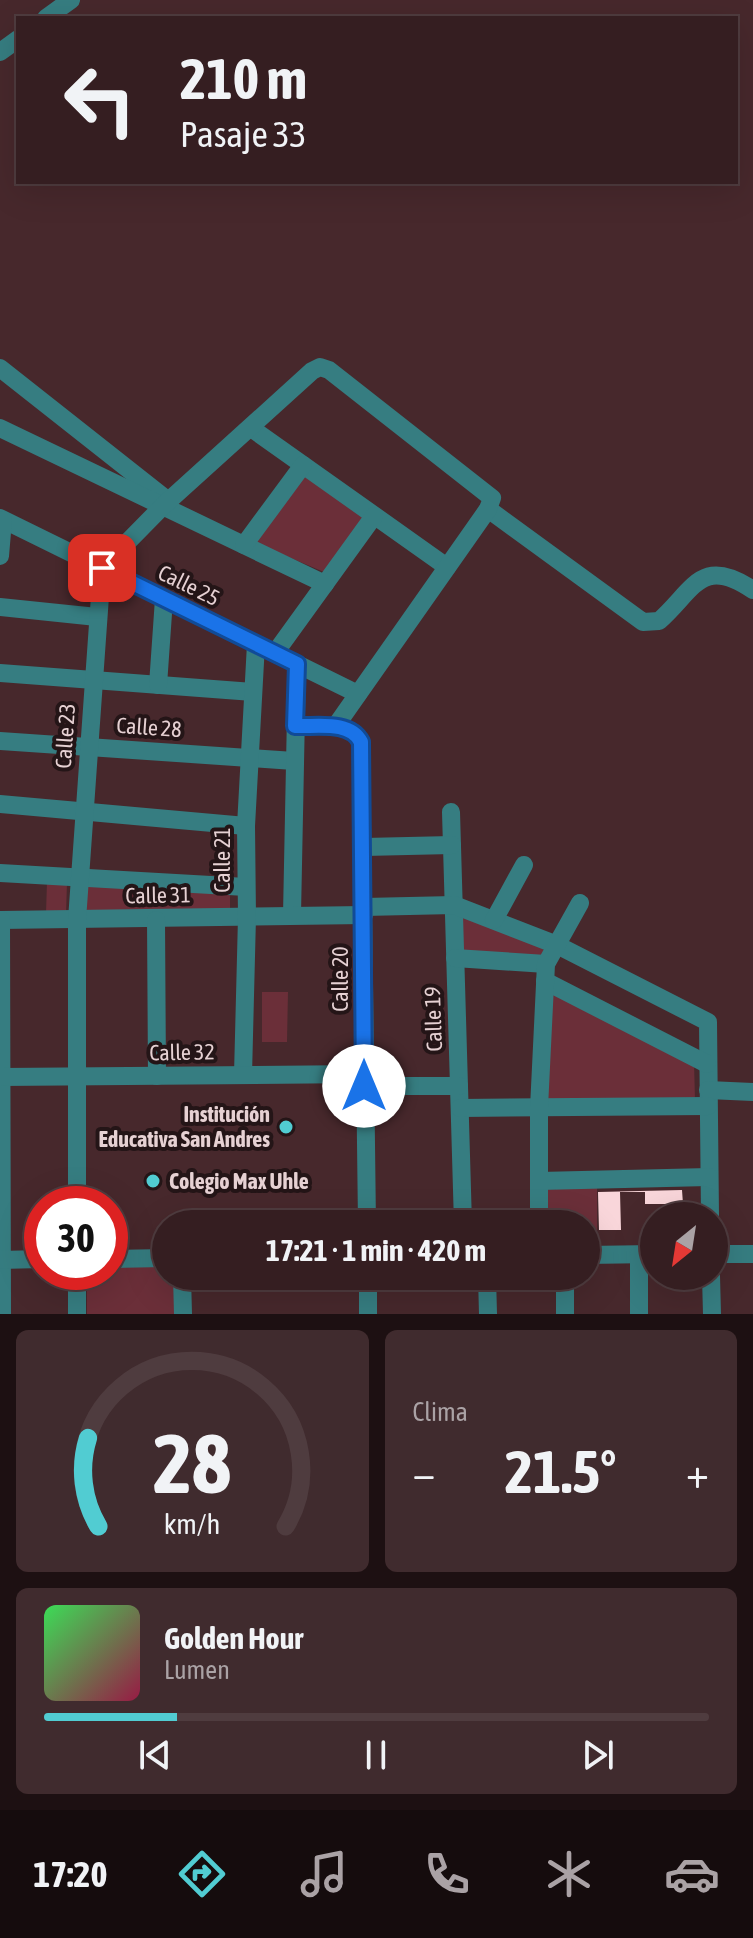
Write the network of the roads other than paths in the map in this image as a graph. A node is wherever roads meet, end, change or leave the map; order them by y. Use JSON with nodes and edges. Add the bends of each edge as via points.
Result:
{"nodes":[{"id":1,"x":71,"y":0,"type":"edge"},
{"id":2,"x":44,"y":11,"type":"edge"},
{"id":3,"x":1,"y":371,"type":"edge"},
{"id":4,"x":0,"y":428,"type":"edge"},
{"id":5,"x":251,"y":428,"type":"junction"},
{"id":6,"x":303,"y":465,"type":"junction"},
{"id":7,"x":166,"y":504,"type":"junction"},
{"id":8,"x":488,"y":509,"type":"junction"},
{"id":9,"x":374,"y":516,"type":"junction"},
{"id":10,"x":2,"y":519,"type":"edge"},
{"id":11,"x":244,"y":545,"type":"junction"},
{"id":12,"x":0,"y":556,"type":"edge"},
{"id":13,"x":447,"y":567,"type":"junction"},
{"id":14,"x":102,"y":568,"type":"junction"},
{"id":15,"x":325,"y":584,"type":"junction"},
{"id":16,"x":753,"y":590,"type":"edge"},
{"id":17,"x":164,"y":599,"type":"junction"},
{"id":18,"x":0,"y":607,"type":"edge"},
{"id":19,"x":97,"y":617,"type":"junction"},
{"id":20,"x":256,"y":644,"type":"junction"},
{"id":21,"x":275,"y":653,"type":"junction"},
{"id":22,"x":297,"y":664,"type":"junction"},
{"id":23,"x":0,"y":673,"type":"edge"},
{"id":24,"x":93,"y":680,"type":"junction"},
{"id":25,"x":158,"y":685,"type":"junction"},
{"id":26,"x":253,"y":692,"type":"junction"},
{"id":27,"x":358,"y":694,"type":"junction"},
{"id":28,"x":295,"y":726,"type":"junction"},
{"id":29,"x":335,"y":727,"type":"junction"},
{"id":30,"x":0,"y":741,"type":"edge"},
{"id":31,"x":89,"y":747,"type":"junction"},
{"id":32,"x":249,"y":758,"type":"junction"},
{"id":33,"x":294,"y":761,"type":"junction"},
{"id":34,"x":0,"y":804,"type":"edge"},
{"id":35,"x":84,"y":812,"type":"junction"},
{"id":36,"x":451,"y":812,"type":"dead end"},
{"id":37,"x":246,"y":826,"type":"junction"},
{"id":38,"x":452,"y":845,"type":"junction"},
{"id":39,"x":364,"y":847,"type":"junction"},
{"id":40,"x":524,"y":865,"type":"dead end"},
{"id":41,"x":0,"y":873,"type":"edge"},
{"id":42,"x":79,"y":877,"type":"junction"},
{"id":43,"x":246,"y":887,"type":"junction"},
{"id":44,"x":580,"y":903,"type":"dead end"},
{"id":45,"x":454,"y":905,"type":"junction"},
{"id":46,"x":364,"y":911,"type":"junction"},
{"id":47,"x":292,"y":915,"type":"junction"},
{"id":48,"x":247,"y":917,"type":"junction"},
{"id":49,"x":0,"y":920,"type":"edge"},
{"id":50,"x":77,"y":920,"type":"junction"},
{"id":51,"x":156,"y":920,"type":"junction"},
{"id":52,"x":494,"y":920,"type":"junction"},
{"id":53,"x":557,"y":945,"type":"junction"},
{"id":54,"x":455,"y":958,"type":"junction"},
{"id":55,"x":546,"y":972,"type":"junction"},
{"id":56,"x":707,"y":1064,"type":"junction"},
{"id":57,"x":243,"y":1075,"type":"junction"},
{"id":58,"x":157,"y":1076,"type":"junction"},
{"id":59,"x":1,"y":1077,"type":"edge"},
{"id":60,"x":77,"y":1077,"type":"junction"},
{"id":61,"x":364,"y":1080,"type":"junction"},
{"id":62,"x":459,"y":1086,"type":"junction"},
{"id":63,"x":753,"y":1092,"type":"edge"},
{"id":64,"x":708,"y":1098,"type":"junction"},
{"id":65,"x":460,"y":1108,"type":"junction"},
{"id":66,"x":539,"y":1108,"type":"junction"},
{"id":67,"x":709,"y":1177,"type":"junction"},
{"id":68,"x":539,"y":1181,"type":"junction"},
{"id":69,"x":77,"y":1186,"type":"edge"},
{"id":70,"x":710,"y":1202,"type":"edge"},
{"id":71,"x":367,"y":1210,"type":"edge"},
{"id":72,"x":463,"y":1210,"type":"edge"},
{"id":73,"x":539,"y":1210,"type":"edge"},
{"id":74,"x":640,"y":1254,"type":"edge"},
{"id":75,"x":728,"y":1254,"type":"edge"},
{"id":76,"x":753,"y":1254,"type":"edge"},
{"id":77,"x":600,"y":1255,"type":"edge"},
{"id":78,"x":152,"y":1258,"type":"edge"},
{"id":79,"x":24,"y":1259,"type":"edge"},
{"id":80,"x":128,"y":1259,"type":"edge"},
{"id":81,"x":1,"y":1260,"type":"edge"},
{"id":82,"x":77,"y":1290,"type":"edge"},
{"id":83,"x":182,"y":1290,"type":"edge"},
{"id":84,"x":368,"y":1290,"type":"edge"},
{"id":85,"x":487,"y":1290,"type":"edge"},
{"id":86,"x":565,"y":1290,"type":"edge"},
{"id":87,"x":642,"y":1290,"type":"edge"},
{"id":88,"x":711,"y":1290,"type":"edge"},
{"id":89,"x":2,"y":1314,"type":"edge"},
{"id":90,"x":77,"y":1314,"type":"edge"},
{"id":91,"x":183,"y":1314,"type":"edge"},
{"id":92,"x":368,"y":1314,"type":"edge"},
{"id":93,"x":488,"y":1314,"type":"edge"},
{"id":94,"x":565,"y":1314,"type":"edge"},
{"id":95,"x":639,"y":1314,"type":"edge"},
{"id":96,"x":712,"y":1314,"type":"edge"}],
"edges":[{"from":1,"to":2,"type":"street"},
{"from":3,"to":7,"type":"street"},
{"from":4,"to":7,"type":"street"},
{"from":5,"to":6,"type":"street"},
{"from":5,"to":7,"type":"street"},
{"from":5,"to":8,"type":"street","via":[[312,371],[329,370],[484,490],[492,498]]},
{"from":6,"to":9,"type":"street"},
{"from":6,"to":11,"type":"street"},
{"from":7,"to":11,"type":"street"},
{"from":7,"to":14,"type":"street"},
{"from":8,"to":13,"type":"street"},
{"from":8,"to":16,"type":"street","via":[[643,622],[659,621],[701,578],[723,574]]},
{"from":9,"to":13,"type":"street"},
{"from":9,"to":15,"type":"street"},
{"from":10,"to":12,"type":"street"},
{"from":10,"to":14,"type":"street","name":"Calle 25"},
{"from":11,"to":15,"type":"street"},
{"from":13,"to":27,"type":"street"},
{"from":14,"to":17,"type":"street","name":"Calle 25"},
{"from":14,"to":19,"type":"street","name":"Calle 23"},
{"from":15,"to":21,"type":"street"},
{"from":17,"to":20,"type":"street","name":"Calle 25"},
{"from":17,"to":25,"type":"street"},
{"from":18,"to":19,"type":"street"},
{"from":19,"to":24,"type":"street","name":"Calle 23"},
{"from":20,"to":21,"type":"street","name":"Calle 25"},
{"from":20,"to":26,"type":"street","name":"Calle 21"},
{"from":21,"to":22,"type":"street","name":"Calle 25"},
{"from":22,"to":27,"type":"street","name":"Calle 25"},
{"from":22,"to":28,"type":"street"},
{"from":23,"to":24,"type":"street"},
{"from":24,"to":25,"type":"street"},
{"from":24,"to":31,"type":"street","name":"Calle 23"},
{"from":25,"to":26,"type":"street"},
{"from":26,"to":32,"type":"street","name":"Calle 21"},
{"from":27,"to":29,"type":"street"},
{"from":28,"to":29,"type":"street"},
{"from":28,"to":33,"type":"street"},
{"from":29,"to":39,"type":"street","name":"Calle 20","via":[[349,729],[361,742]]},
{"from":30,"to":31,"type":"street","name":"Calle 28"},
{"from":31,"to":32,"type":"street","name":"Calle 28"},
{"from":31,"to":35,"type":"street","name":"Calle 23"},
{"from":32,"to":33,"type":"street","name":"Calle 28"},
{"from":32,"to":37,"type":"street","name":"Calle 21"},
{"from":33,"to":47,"type":"street"},
{"from":34,"to":35,"type":"street"},
{"from":35,"to":37,"type":"street"},
{"from":35,"to":42,"type":"street","name":"Calle 23"},
{"from":36,"to":38,"type":"street","name":"Calle 19"},
{"from":37,"to":43,"type":"street","name":"Calle 21"},
{"from":38,"to":39,"type":"street"},
{"from":38,"to":45,"type":"street","name":"Calle 19"},
{"from":39,"to":46,"type":"street","name":"Calle 20"},
{"from":40,"to":52,"type":"street"},
{"from":41,"to":42,"type":"street"},
{"from":42,"to":43,"type":"street"},
{"from":42,"to":50,"type":"street","name":"Calle 23"},
{"from":43,"to":48,"type":"street","name":"Calle 21"},
{"from":44,"to":53,"type":"street"},
{"from":45,"to":46,"type":"street","name":"Calle 31"},
{"from":45,"to":52,"type":"street"},
{"from":45,"to":54,"type":"street","name":"Calle 19"},
{"from":46,"to":47,"type":"street","name":"Calle 31"},
{"from":46,"to":61,"type":"street","name":"Calle 20"},
{"from":47,"to":48,"type":"street","name":"Calle 31"},
{"from":48,"to":51,"type":"street","name":"Calle 31"},
{"from":48,"to":57,"type":"street","name":"Calle 21"},
{"from":49,"to":50,"type":"street","name":"Calle 31"},
{"from":49,"to":59,"type":"street"},
{"from":50,"to":51,"type":"street","name":"Calle 31"},
{"from":50,"to":60,"type":"street","name":"Calle 23"},
{"from":51,"to":58,"type":"street"},
{"from":52,"to":53,"type":"street"},
{"from":53,"to":55,"type":"street"},
{"from":53,"to":56,"type":"street","via":[[708,1022]]},
{"from":54,"to":55,"type":"street"},
{"from":54,"to":62,"type":"street","name":"Calle 19"},
{"from":55,"to":56,"type":"street"},
{"from":55,"to":66,"type":"street"},
{"from":56,"to":64,"type":"street"},
{"from":57,"to":58,"type":"street","name":"Calle 32"},
{"from":57,"to":61,"type":"street","name":"Calle 32"},
{"from":58,"to":60,"type":"street","name":"Calle 32"},
{"from":59,"to":60,"type":"street","name":"Calle 32"},
{"from":59,"to":81,"type":"street"},
{"from":60,"to":69,"type":"street","name":"Calle 23"},
{"from":61,"to":62,"type":"street","name":"Calle 32"},
{"from":61,"to":71,"type":"street","name":"Calle 20"},
{"from":62,"to":65,"type":"street","name":"Calle 19"},
{"from":63,"to":64,"type":"street"},
{"from":64,"to":66,"type":"street"},
{"from":64,"to":67,"type":"street"},
{"from":65,"to":66,"type":"street"},
{"from":65,"to":72,"type":"street","name":"Calle 19"},
{"from":66,"to":68,"type":"street"},
{"from":67,"to":68,"type":"street"},
{"from":67,"to":70,"type":"street"},
{"from":68,"to":73,"type":"street"},
{"from":74,"to":77,"type":"street"},
{"from":75,"to":76,"type":"street"},
{"from":78,"to":80,"type":"street"},
{"from":79,"to":81,"type":"street"},
{"from":81,"to":89,"type":"street"},
{"from":82,"to":90,"type":"street"},
{"from":83,"to":91,"type":"street"},
{"from":84,"to":92,"type":"street"},
{"from":85,"to":93,"type":"street"},
{"from":86,"to":94,"type":"street"},
{"from":87,"to":95,"type":"street"},
{"from":88,"to":96,"type":"street"}]}
